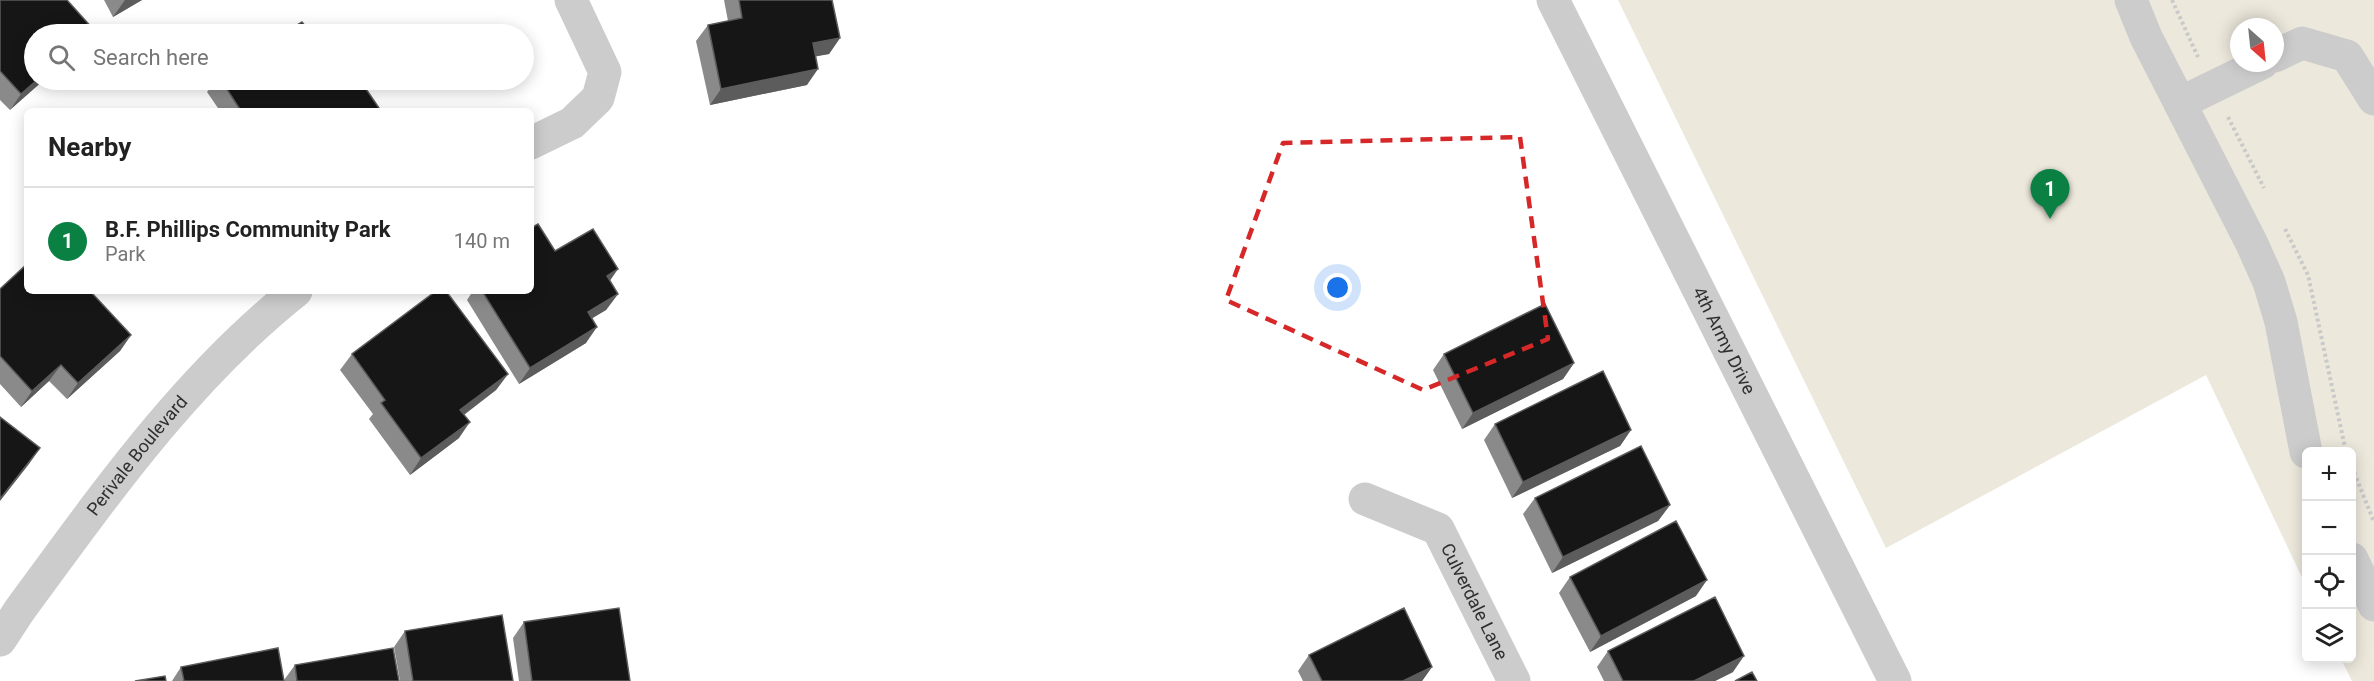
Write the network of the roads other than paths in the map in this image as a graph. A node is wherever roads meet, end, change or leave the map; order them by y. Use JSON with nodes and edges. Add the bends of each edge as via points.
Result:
{"nodes":[{"id":1,"x":571,"y":0,"type":"edge"},
{"id":2,"x":1553,"y":0,"type":"edge"},
{"id":3,"x":2131,"y":0,"type":"edge"},
{"id":4,"x":2284,"y":52,"type":"edge"},
{"id":5,"x":2244,"y":72,"type":"edge"},
{"id":6,"x":2374,"y":99,"type":"edge"},
{"id":7,"x":2180,"y":103,"type":"junction"},
{"id":8,"x":534,"y":142,"type":"edge"},
{"id":9,"x":293,"y":294,"type":"edge"},
{"id":10,"x":2306,"y":447,"type":"edge"},
{"id":11,"x":1365,"y":499,"type":"dead end"},
{"id":12,"x":2356,"y":568,"type":"edge"},
{"id":13,"x":2374,"y":604,"type":"edge"},
{"id":14,"x":0,"y":640,"type":"edge"},
{"id":15,"x":1514,"y":681,"type":"edge"},
{"id":16,"x":1895,"y":681,"type":"edge"}],
"edges":[{"from":1,"to":8,"type":"street","via":[[605,72],[598,98],[572,123]]},
{"from":2,"to":16,"type":"street","name":"4th Army Drive"},
{"from":3,"to":7,"type":"street"},
{"from":4,"to":6,"type":"street","via":[[2302,43],[2347,56]]},
{"from":5,"to":7,"type":"street"},
{"from":7,"to":10,"type":"street","via":[[2268,282],[2281,322]]},
{"from":9,"to":14,"type":"street","name":"Perivale Boulevard","via":[[232,347],[147,439]]},
{"from":11,"to":15,"type":"street","name":"Culverdale Lane","via":[[1438,529]]},
{"from":12,"to":13,"type":"street"}]}
